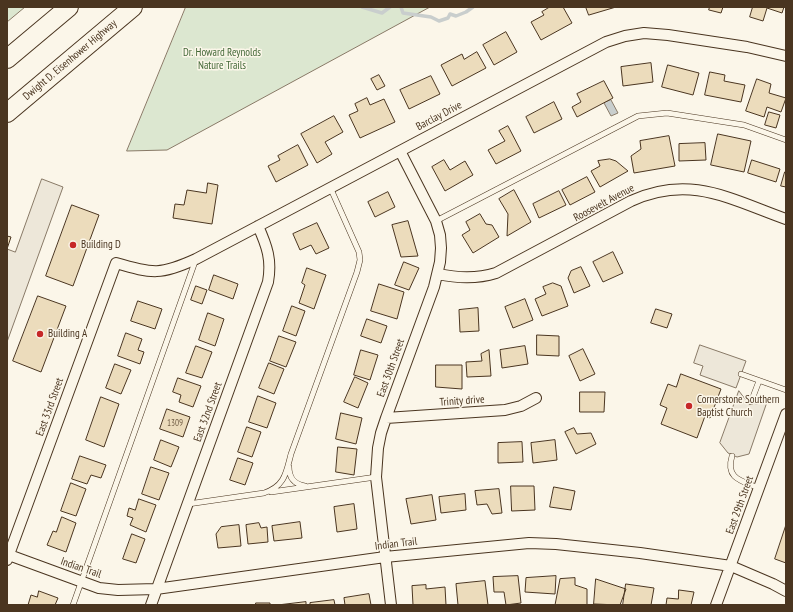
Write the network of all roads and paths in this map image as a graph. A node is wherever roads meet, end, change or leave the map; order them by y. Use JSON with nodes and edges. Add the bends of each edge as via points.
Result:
{"nodes":[{"id":1,"x":69,"y":7,"type":"edge"},
{"id":2,"x":133,"y":7,"type":"edge"},
{"id":3,"x":786,"y":56,"type":"edge"},
{"id":4,"x":7,"y":59,"type":"edge"},
{"id":5,"x":7,"y":113,"type":"edge"},
{"id":6,"x":786,"y":140,"type":"edge"},
{"id":7,"x":400,"y":151,"type":"junction"},
{"id":8,"x":330,"y":187,"type":"junction"},
{"id":9,"x":786,"y":219,"type":"edge"},
{"id":10,"x":436,"y":221,"type":"junction"},
{"id":11,"x":258,"y":226,"type":"junction"},
{"id":12,"x":196,"y":259,"type":"junction"},
{"id":13,"x":116,"y":263,"type":"joint"},
{"id":14,"x":438,"y":274,"type":"junction"},
{"id":15,"x":741,"y":374,"type":"dead end"},
{"id":16,"x":759,"y":381,"type":"junction"},
{"id":17,"x":786,"y":390,"type":"edge"},
{"id":18,"x":536,"y":398,"type":"dead end"},
{"id":19,"x":752,"y":402,"type":"dead end"},
{"id":20,"x":786,"y":414,"type":"edge"},
{"id":21,"x":386,"y":418,"type":"junction"},
{"id":22,"x":291,"y":454,"type":"junction"},
{"id":23,"x":732,"y":456,"type":"dead end"},
{"id":24,"x":376,"y":477,"type":"junction"},
{"id":25,"x":307,"y":487,"type":"junction"},
{"id":26,"x":759,"y":488,"type":"junction"},
{"id":27,"x":264,"y":493,"type":"junction"},
{"id":28,"x":188,"y":504,"type":"junction"},
{"id":29,"x":385,"y":557,"type":"junction"},
{"id":30,"x":8,"y":558,"type":"edge"},
{"id":31,"x":731,"y":566,"type":"junction"},
{"id":32,"x":81,"y":582,"type":"junction"},
{"id":33,"x":156,"y":589,"type":"junction"},
{"id":34,"x":786,"y":591,"type":"edge"},
{"id":35,"x":73,"y":605,"type":"edge"},
{"id":36,"x":151,"y":605,"type":"edge"},
{"id":37,"x":391,"y":605,"type":"edge"},
{"id":38,"x":716,"y":605,"type":"edge"}],
"edges":[{"from":1,"to":4,"type":"highway"},
{"from":2,"to":5,"type":"highway","name":"Dwight D. Eisenhower Highway"},
{"from":3,"to":7,"type":"street","name":"Barclay Drive","via":[[747,47],[668,35],[644,33],[625,36],[606,42]]},
{"from":6,"to":10,"type":"lane","via":[[744,125],[667,112],[638,116]]},
{"from":7,"to":8,"type":"street","name":"Barclay Drive"},
{"from":7,"to":10,"type":"street","name":"East 30th Street"},
{"from":8,"to":11,"type":"street","name":"Barclay Drive"},
{"from":8,"to":22,"type":"lane","via":[[358,249],[360,260]]},
{"from":9,"to":14,"type":"street","name":"Roosevelt Avenue","via":[[707,191],[664,190],[631,201],[496,273],[477,277]]},
{"from":10,"to":14,"type":"street","name":"East 30th Street","via":[[441,248]]},
{"from":11,"to":12,"type":"street","name":"Barclay Drive"},
{"from":11,"to":28,"type":"street","name":"East 32nd Street","via":[[270,258],[268,282]]},
{"from":12,"to":13,"type":"street","name":"Barclay Drive","via":[[178,268],[158,272]]},
{"from":12,"to":32,"type":"lane"},
{"from":13,"to":30,"type":"street","name":"East 33rd Street"},
{"from":14,"to":21,"type":"street","name":"East 30th Street"},
{"from":15,"to":16,"type":"lane"},
{"from":16,"to":17,"type":"lane"},
{"from":16,"to":19,"type":"lane"},
{"from":18,"to":21,"type":"street","name":"Trinity drive","via":[[521,406],[505,410]]},
{"from":20,"to":26,"type":"street","name":"East 29th Street"},
{"from":21,"to":24,"type":"street","name":"East 30th Street","via":[[378,448]]},
{"from":22,"to":25,"type":"lane","via":[[291,478],[296,484]]},
{"from":22,"to":27,"type":"lane","via":[[283,481],[273,490]]},
{"from":23,"to":26,"type":"lane","via":[[730,468],[735,478]]},
{"from":24,"to":25,"type":"lane"},
{"from":24,"to":29,"type":"street","name":"East 30th Street"},
{"from":25,"to":27,"type":"lane"},
{"from":26,"to":31,"type":"street","name":"East 29th Street"},
{"from":27,"to":28,"type":"lane"},
{"from":28,"to":33,"type":"street","name":"East 32nd Street"},
{"from":29,"to":31,"type":"street","name":"Indian Trail","via":[[529,543],[556,544]]},
{"from":29,"to":33,"type":"street","name":"Indian Trail"},
{"from":29,"to":37,"type":"street","name":"East 30th Street"},
{"from":30,"to":32,"type":"street","name":"Indian Trail"},
{"from":31,"to":34,"type":"street","name":"Indian Trail"},
{"from":31,"to":38,"type":"street","name":"East 29th Street"},
{"from":32,"to":33,"type":"street","name":"Indian Trail","via":[[109,590]]},
{"from":32,"to":35,"type":"lane"},
{"from":33,"to":36,"type":"street","name":"East 32nd Street"}]}
